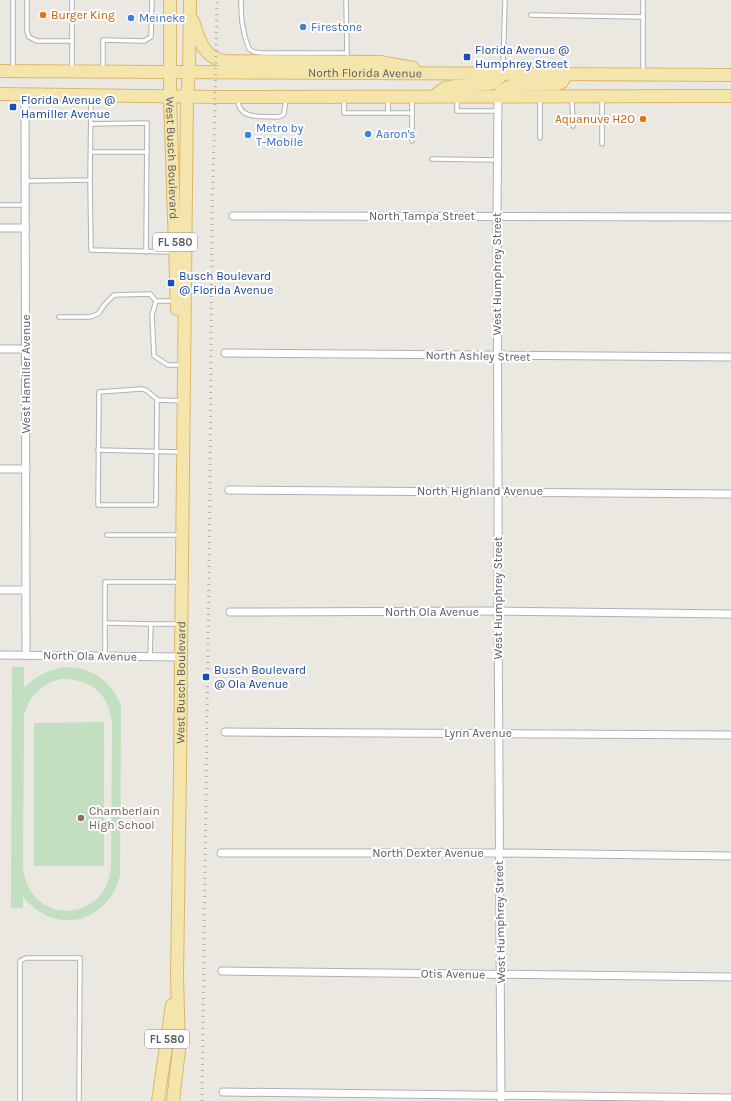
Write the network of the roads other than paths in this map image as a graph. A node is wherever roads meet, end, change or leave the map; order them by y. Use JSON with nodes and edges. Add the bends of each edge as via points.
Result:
{"nodes":[{"id":1,"x":13,"y":0,"type":"edge"},
{"id":2,"x":27,"y":0,"type":"edge"},
{"id":3,"x":72,"y":0,"type":"edge"},
{"id":4,"x":152,"y":0,"type":"edge"},
{"id":5,"x":170,"y":0,"type":"edge"},
{"id":6,"x":241,"y":0,"type":"edge"},
{"id":7,"x":346,"y":0,"type":"edge"},
{"id":8,"x":505,"y":0,"type":"edge"},
{"id":9,"x":643,"y":0,"type":"edge"},
{"id":10,"x":190,"y":6,"type":"edge"},
{"id":11,"x":531,"y":15,"type":"dead end"},
{"id":12,"x":643,"y":17,"type":"junction"},
{"id":13,"x":72,"y":41,"type":"junction"},
{"id":14,"x":346,"y":63,"type":"junction"},
{"id":15,"x":0,"y":71,"type":"edge"},
{"id":16,"x":13,"y":71,"type":"junction"},
{"id":17,"x":72,"y":72,"type":"junction"},
{"id":18,"x":103,"y":72,"type":"junction"},
{"id":19,"x":170,"y":72,"type":"junction"},
{"id":20,"x":189,"y":72,"type":"junction"},
{"id":21,"x":503,"y":74,"type":"junction"},
{"id":22,"x":567,"y":74,"type":"junction"},
{"id":23,"x":643,"y":75,"type":"junction"},
{"id":24,"x":731,"y":75,"type":"edge"},
{"id":25,"x":0,"y":94,"type":"edge"},
{"id":26,"x":25,"y":94,"type":"junction"},
{"id":27,"x":91,"y":95,"type":"junction"},
{"id":28,"x":170,"y":96,"type":"junction"},
{"id":29,"x":187,"y":96,"type":"junction"},
{"id":30,"x":238,"y":96,"type":"junction"},
{"id":31,"x":286,"y":96,"type":"junction"},
{"id":32,"x":344,"y":96,"type":"junction"},
{"id":33,"x":388,"y":96,"type":"junction"},
{"id":34,"x":412,"y":96,"type":"junction"},
{"id":35,"x":434,"y":96,"type":"junction"},
{"id":36,"x":458,"y":96,"type":"junction"},
{"id":37,"x":498,"y":96,"type":"junction"},
{"id":38,"x":540,"y":96,"type":"junction"},
{"id":39,"x":572,"y":96,"type":"junction"},
{"id":40,"x":602,"y":96,"type":"junction"},
{"id":41,"x":643,"y":96,"type":"junction"},
{"id":42,"x":731,"y":96,"type":"edge"},
{"id":43,"x":498,"y":111,"type":"junction"},
{"id":44,"x":388,"y":113,"type":"junction"},
{"id":45,"x":412,"y":113,"type":"junction"},
{"id":46,"x":91,"y":124,"type":"junction"},
{"id":47,"x":572,"y":126,"type":"dead end"},
{"id":48,"x":540,"y":138,"type":"dead end"},
{"id":49,"x":412,"y":141,"type":"dead end"},
{"id":50,"x":602,"y":144,"type":"dead end"},
{"id":51,"x":91,"y":152,"type":"junction"},
{"id":52,"x":146,"y":152,"type":"junction"},
{"id":53,"x":432,"y":159,"type":"dead end"},
{"id":54,"x":497,"y":160,"type":"junction"},
{"id":55,"x":90,"y":180,"type":"junction"},
{"id":56,"x":25,"y":181,"type":"junction"},
{"id":57,"x":0,"y":204,"type":"edge"},
{"id":58,"x":25,"y":205,"type":"junction"},
{"id":59,"x":233,"y":216,"type":"dead end"},
{"id":60,"x":497,"y":217,"type":"junction"},
{"id":61,"x":731,"y":217,"type":"edge"},
{"id":62,"x":0,"y":228,"type":"edge"},
{"id":63,"x":25,"y":228,"type":"junction"},
{"id":64,"x":146,"y":252,"type":"junction"},
{"id":65,"x":175,"y":252,"type":"junction"},
{"id":66,"x":156,"y":301,"type":"junction"},
{"id":67,"x":177,"y":301,"type":"junction"},
{"id":68,"x":59,"y":317,"type":"dead end"},
{"id":69,"x":0,"y":349,"type":"edge"},
{"id":70,"x":26,"y":349,"type":"junction"},
{"id":71,"x":225,"y":353,"type":"dead end"},
{"id":72,"x":497,"y":356,"type":"junction"},
{"id":73,"x":731,"y":357,"type":"edge"},
{"id":74,"x":182,"y":365,"type":"junction"},
{"id":75,"x":184,"y":388,"type":"junction"},
{"id":76,"x":157,"y":399,"type":"junction"},
{"id":77,"x":184,"y":402,"type":"junction"},
{"id":78,"x":98,"y":450,"type":"junction"},
{"id":79,"x":156,"y":451,"type":"junction"},
{"id":80,"x":183,"y":452,"type":"junction"},
{"id":81,"x":0,"y":469,"type":"edge"},
{"id":82,"x":26,"y":469,"type":"junction"},
{"id":83,"x":229,"y":490,"type":"dead end"},
{"id":84,"x":498,"y":491,"type":"junction"},
{"id":85,"x":731,"y":494,"type":"edge"},
{"id":86,"x":107,"y":535,"type":"dead end"},
{"id":87,"x":182,"y":535,"type":"junction"},
{"id":88,"x":182,"y":582,"type":"junction"},
{"id":89,"x":0,"y":590,"type":"edge"},
{"id":90,"x":25,"y":590,"type":"junction"},
{"id":91,"x":230,"y":612,"type":"dead end"},
{"id":92,"x":498,"y":612,"type":"junction"},
{"id":93,"x":731,"y":614,"type":"edge"},
{"id":94,"x":105,"y":624,"type":"junction"},
{"id":95,"x":151,"y":624,"type":"junction"},
{"id":96,"x":181,"y":624,"type":"junction"},
{"id":97,"x":0,"y":655,"type":"edge"},
{"id":98,"x":26,"y":655,"type":"junction"},
{"id":99,"x":105,"y":656,"type":"junction"},
{"id":100,"x":150,"y":656,"type":"junction"},
{"id":101,"x":180,"y":657,"type":"junction"},
{"id":102,"x":225,"y":732,"type":"dead end"},
{"id":103,"x":499,"y":733,"type":"junction"},
{"id":104,"x":731,"y":735,"type":"edge"},
{"id":105,"x":221,"y":853,"type":"dead end"},
{"id":106,"x":499,"y":854,"type":"junction"},
{"id":107,"x":731,"y":856,"type":"edge"},
{"id":108,"x":222,"y":971,"type":"dead end"},
{"id":109,"x":501,"y":974,"type":"junction"},
{"id":110,"x":177,"y":976,"type":"junction"},
{"id":111,"x":731,"y":977,"type":"edge"},
{"id":112,"x":223,"y":1092,"type":"dead end"},
{"id":113,"x":501,"y":1098,"type":"edge"},
{"id":114,"x":731,"y":1098,"type":"edge"},
{"id":115,"x":20,"y":1101,"type":"edge"},
{"id":116,"x":79,"y":1101,"type":"edge"},
{"id":117,"x":158,"y":1101,"type":"edge"},
{"id":118,"x":173,"y":1101,"type":"edge"}],
"edges":[{"from":1,"to":16,"type":"lane"},
{"from":2,"to":13,"type":"lane","via":[[29,37],[37,41]]},
{"from":3,"to":13,"type":"lane"},
{"from":4,"to":18,"type":"lane","via":[[151,37],[144,41],[103,40]]},
{"from":5,"to":19,"type":"main road","number":"FL 580"},
{"from":6,"to":14,"type":"lane","via":[[241,22],[248,49],[254,52]]},
{"from":7,"to":14,"type":"lane"},
{"from":8,"to":21,"type":"lane"},
{"from":9,"to":12,"type":"lane"},
{"from":10,"to":14,"type":"main road","via":[[200,42],[212,57],[219,60]]},
{"from":10,"to":20,"type":"main road","number":"FL 580"},
{"from":11,"to":12,"type":"lane"},
{"from":12,"to":23,"type":"lane"},
{"from":13,"to":17,"type":"lane"},
{"from":14,"to":20,"type":"main road","name":"North Florida Avenue"},
{"from":14,"to":21,"type":"main road","name":"North Florida Avenue","via":[[447,74]]},
{"from":15,"to":16,"type":"main road","name":"North Florida Avenue"},
{"from":16,"to":17,"type":"main road","name":"North Florida Avenue"},
{"from":17,"to":18,"type":"main road","name":"North Florida Avenue"},
{"from":18,"to":19,"type":"main road","name":"North Florida Avenue"},
{"from":19,"to":20,"type":"main road","name":"North Florida Avenue"},
{"from":19,"to":28,"type":"main road","name":"West Busch Boulevard","number":"FL 580"},
{"from":20,"to":29,"type":"main road","number":"FL 580"},
{"from":21,"to":22,"type":"main road","name":"North Florida Avenue"},
{"from":21,"to":35,"type":"main road","via":[[493,83],[445,88]]},
{"from":22,"to":23,"type":"main road","name":"North Florida Avenue"},
{"from":22,"to":37,"type":"main road","via":[[562,82],[557,84],[513,85]]},
{"from":23,"to":24,"type":"main road","name":"North Florida Avenue"},
{"from":23,"to":41,"type":"main road"},
{"from":25,"to":26,"type":"main road","name":"North Florida Avenue"},
{"from":26,"to":27,"type":"main road","name":"North Florida Avenue"},
{"from":26,"to":56,"type":"street","name":"West Hamiller Avenue"},
{"from":27,"to":28,"type":"main road","name":"North Florida Avenue"},
{"from":27,"to":46,"type":"lane"},
{"from":28,"to":29,"type":"main road","name":"North Florida Avenue"},
{"from":28,"to":65,"type":"main road","name":"West Busch Boulevard","number":"FL 580"},
{"from":29,"to":30,"type":"main road","name":"North Florida Avenue"},
{"from":29,"to":75,"type":"main road","name":"West Busch Boulevard","number":"FL 580"},
{"from":30,"to":31,"type":"main road","name":"North Florida Avenue"},
{"from":30,"to":31,"type":"lane","via":[[239,109],[243,113],[278,117],[284,114]]},
{"from":31,"to":32,"type":"main road","name":"North Florida Avenue"},
{"from":32,"to":33,"type":"main road","name":"North Florida Avenue"},
{"from":32,"to":44,"type":"lane","via":[[344,112]]},
{"from":33,"to":34,"type":"main road","name":"North Florida Avenue"},
{"from":33,"to":44,"type":"lane"},
{"from":34,"to":35,"type":"main road","name":"North Florida Avenue"},
{"from":34,"to":45,"type":"lane"},
{"from":35,"to":36,"type":"main road","name":"North Florida Avenue"},
{"from":36,"to":37,"type":"main road","name":"North Florida Avenue"},
{"from":36,"to":43,"type":"lane","via":[[458,111]]},
{"from":37,"to":38,"type":"main road","name":"North Florida Avenue"},
{"from":37,"to":43,"type":"street","name":"West Humphrey Street"},
{"from":38,"to":39,"type":"main road","name":"North Florida Avenue"},
{"from":38,"to":48,"type":"lane"},
{"from":39,"to":40,"type":"main road","name":"North Florida Avenue"},
{"from":39,"to":47,"type":"lane"},
{"from":40,"to":41,"type":"main road","name":"North Florida Avenue"},
{"from":40,"to":50,"type":"lane"},
{"from":41,"to":42,"type":"main road","name":"North Florida Avenue"},
{"from":43,"to":54,"type":"street","name":"West Humphrey Street"},
{"from":44,"to":45,"type":"lane"},
{"from":45,"to":49,"type":"lane"},
{"from":46,"to":51,"type":"lane"},
{"from":46,"to":52,"type":"lane","via":[[147,124]]},
{"from":51,"to":52,"type":"lane"},
{"from":51,"to":55,"type":"lane"},
{"from":52,"to":64,"type":"lane"},
{"from":53,"to":54,"type":"lane"},
{"from":54,"to":60,"type":"street","name":"West Humphrey Street"},
{"from":55,"to":56,"type":"lane"},
{"from":55,"to":64,"type":"lane","via":[[91,250]]},
{"from":56,"to":58,"type":"street","name":"West Hamiller Avenue"},
{"from":57,"to":58,"type":"lane"},
{"from":58,"to":63,"type":"street","name":"West Hamiller Avenue"},
{"from":59,"to":60,"type":"street","name":"North Tampa Street"},
{"from":60,"to":61,"type":"street","name":"North Tampa Street"},
{"from":60,"to":72,"type":"street","name":"West Humphrey Street"},
{"from":62,"to":63,"type":"street"},
{"from":63,"to":70,"type":"street","name":"West Hamiller Avenue"},
{"from":64,"to":65,"type":"lane"},
{"from":65,"to":67,"type":"main road","name":"West Busch Boulevard","number":"FL 580"},
{"from":66,"to":67,"type":"lane"},
{"from":66,"to":68,"type":"lane","via":[[150,294],[114,295],[98,314],[90,317]]},
{"from":66,"to":74,"type":"lane","via":[[152,315],[154,356],[168,365]]},
{"from":67,"to":74,"type":"main road","name":"West Busch Boulevard","number":"FL 580"},
{"from":69,"to":70,"type":"street"},
{"from":70,"to":82,"type":"street","name":"West Hamiller Avenue"},
{"from":71,"to":72,"type":"street","name":"North Ashley Street"},
{"from":72,"to":73,"type":"street","name":"North Ashley Street"},
{"from":72,"to":84,"type":"street","name":"West Humphrey Street"},
{"from":74,"to":75,"type":"main road","name":"West Busch Boulevard","number":"FL 580"},
{"from":75,"to":77,"type":"main road","name":"West Busch Boulevard","number":"FL 580"},
{"from":76,"to":77,"type":"lane"},
{"from":76,"to":78,"type":"lane","via":[[141,389],[99,392]]},
{"from":76,"to":79,"type":"lane"},
{"from":77,"to":80,"type":"main road","name":"West Busch Boulevard","number":"FL 580"},
{"from":78,"to":79,"type":"lane"},
{"from":78,"to":79,"type":"lane","via":[[98,505],[156,505]]},
{"from":79,"to":80,"type":"lane"},
{"from":80,"to":87,"type":"main road","name":"West Busch Boulevard","number":"FL 580"},
{"from":81,"to":82,"type":"street"},
{"from":82,"to":90,"type":"street","name":"West Hamiller Avenue"},
{"from":83,"to":84,"type":"street","name":"North Highland Avenue"},
{"from":84,"to":85,"type":"street","name":"North Highland Avenue"},
{"from":84,"to":92,"type":"street","name":"West Humphrey Street"},
{"from":86,"to":87,"type":"lane"},
{"from":87,"to":88,"type":"main road","name":"West Busch Boulevard","number":"FL 580"},
{"from":88,"to":94,"type":"lane","via":[[105,582]]},
{"from":88,"to":96,"type":"main road","name":"West Busch Boulevard","number":"FL 580"},
{"from":89,"to":90,"type":"street"},
{"from":90,"to":98,"type":"street","name":"West Hamiller Avenue"},
{"from":91,"to":92,"type":"street","name":"North Ola Avenue"},
{"from":92,"to":93,"type":"street","name":"North Ola Avenue"},
{"from":92,"to":103,"type":"street","name":"West Humphrey Street"},
{"from":94,"to":95,"type":"lane"},
{"from":94,"to":99,"type":"lane"},
{"from":95,"to":96,"type":"lane"},
{"from":95,"to":100,"type":"lane"},
{"from":96,"to":101,"type":"main road","name":"West Busch Boulevard","number":"FL 580"},
{"from":97,"to":98,"type":"street","name":"North Ola Avenue"},
{"from":98,"to":99,"type":"street","name":"North Ola Avenue"},
{"from":99,"to":100,"type":"street","name":"North Ola Avenue"},
{"from":100,"to":101,"type":"street","name":"North Ola Avenue"},
{"from":101,"to":110,"type":"main road","name":"West Busch Boulevard","number":"FL 580"},
{"from":102,"to":103,"type":"street","name":"Lynn Avenue"},
{"from":103,"to":104,"type":"street","name":"Lynn Avenue"},
{"from":103,"to":106,"type":"street","name":"West Humphrey Street"},
{"from":105,"to":106,"type":"street","name":"North Dexter Avenue"},
{"from":106,"to":107,"type":"street","name":"North Dexter Avenue"},
{"from":106,"to":109,"type":"street","name":"West Humphrey Street"},
{"from":108,"to":109,"type":"street","name":"Otis Avenue"},
{"from":109,"to":111,"type":"street","name":"Otis Avenue"},
{"from":109,"to":113,"type":"street","name":"West Humphrey Street"},
{"from":110,"to":117,"type":"main road","name":"West Busch Boulevard","number":"FL 580"},
{"from":110,"to":118,"type":"main road","name":"West Busch Boulevard","number":"FL 580","via":[[179,1050]]},
{"from":112,"to":113,"type":"street"},
{"from":113,"to":114,"type":"street"},
{"from":115,"to":116,"type":"lane","via":[[20,961],[26,958],[80,958]]}]}
